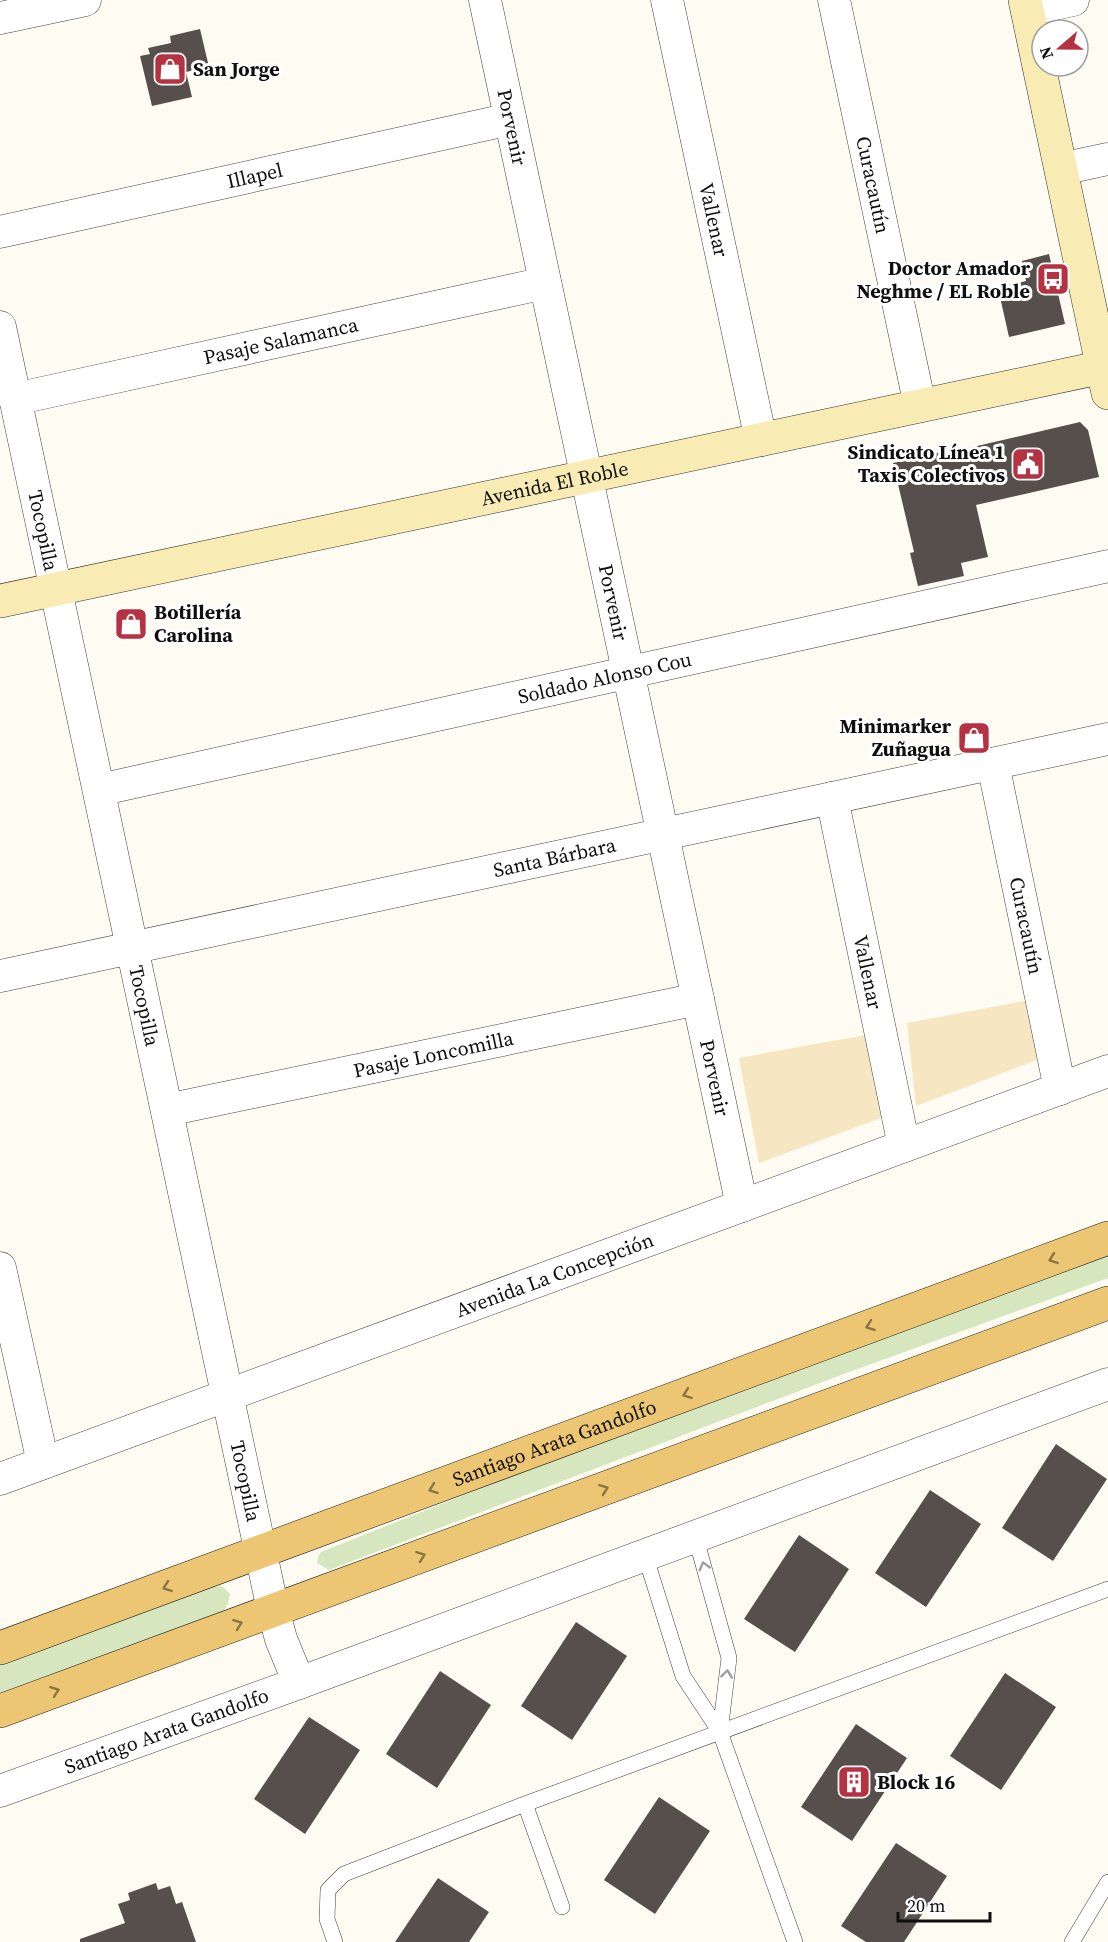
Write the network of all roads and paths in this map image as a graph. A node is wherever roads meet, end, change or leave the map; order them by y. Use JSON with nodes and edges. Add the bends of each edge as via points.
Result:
{"nodes":[{"id":1,"x":85,"y":0,"type":"edge"},
{"id":2,"x":485,"y":0,"type":"edge"},
{"id":3,"x":667,"y":0,"type":"edge"},
{"id":4,"x":834,"y":0,"type":"edge"},
{"id":5,"x":1073,"y":0,"type":"edge"},
{"id":6,"x":1026,"y":5,"type":"edge"},
{"id":7,"x":0,"y":18,"type":"edge"},
{"id":8,"x":510,"y":119,"type":"junction"},
{"id":9,"x":1108,"y":159,"type":"edge"},
{"id":10,"x":1061,"y":169,"type":"junction"},
{"id":11,"x":0,"y":232,"type":"edge"},
{"id":12,"x":545,"y":283,"type":"junction"},
{"id":13,"x":0,"y":327,"type":"edge"},
{"id":14,"x":1106,"y":375,"type":"edge"},
{"id":15,"x":15,"y":399,"type":"junction"},
{"id":16,"x":920,"y":406,"type":"junction"},
{"id":17,"x":761,"y":440,"type":"junction"},
{"id":18,"x":586,"y":477,"type":"junction"},
{"id":19,"x":1108,"y":566,"type":"edge"},
{"id":20,"x":56,"y":590,"type":"junction"},
{"id":21,"x":0,"y":601,"type":"edge"},
{"id":22,"x":628,"y":672,"type":"junction"},
{"id":23,"x":1108,"y":739,"type":"edge"},
{"id":24,"x":993,"y":764,"type":"junction"},
{"id":25,"x":99,"y":790,"type":"junction"},
{"id":26,"x":832,"y":798,"type":"junction"},
{"id":27,"x":662,"y":833,"type":"junction"},
{"id":28,"x":133,"y":948,"type":"junction"},
{"id":29,"x":0,"y":976,"type":"edge"},
{"id":30,"x":698,"y":999,"type":"junction"},
{"id":31,"x":1108,"y":1071,"type":"edge"},
{"id":32,"x":1060,"y":1089,"type":"junction"},
{"id":33,"x":167,"y":1110,"type":"junction"},
{"id":34,"x":904,"y":1146,"type":"junction"},
{"id":35,"x":742,"y":1206,"type":"junction"},
{"id":36,"x":1108,"y":1238,"type":"edge"},
{"id":37,"x":0,"y":1268,"type":"edge"},
{"id":38,"x":1108,"y":1302,"type":"edge"},
{"id":39,"x":1108,"y":1384,"type":"edge"},
{"id":40,"x":228,"y":1395,"type":"junction"},
{"id":41,"x":43,"y":1463,"type":"junction"},
{"id":42,"x":0,"y":1479,"type":"edge"},
{"id":43,"x":695,"y":1535,"type":"junction"},
{"id":44,"x":262,"y":1552,"type":"junction"},
{"id":45,"x":645,"y":1555,"type":"junction"},
{"id":46,"x":1108,"y":1589,"type":"edge"},
{"id":47,"x":273,"y":1611,"type":"junction"},
{"id":48,"x":0,"y":1648,"type":"edge"},
{"id":49,"x":298,"y":1683,"type":"junction"},
{"id":50,"x":0,"y":1711,"type":"edge"},
{"id":51,"x":720,"y":1732,"type":"junction"},
{"id":52,"x":0,"y":1791,"type":"edge"},
{"id":53,"x":525,"y":1804,"type":"junction"},
{"id":54,"x":1108,"y":1882,"type":"edge"},
{"id":55,"x":562,"y":1907,"type":"dead end"},
{"id":56,"x":335,"y":1942,"type":"edge"},
{"id":57,"x":795,"y":1942,"type":"edge"},
{"id":58,"x":1072,"y":1942,"type":"edge"}],
"edges":[{"from":1,"to":7,"type":"street"},
{"from":2,"to":8,"type":"street","name":"Porvenir"},
{"from":3,"to":17,"type":"street","name":"Vallenar"},
{"from":4,"to":16,"type":"street","name":"Curacautín"},
{"from":5,"to":6,"type":"street"},
{"from":6,"to":10,"type":"street"},
{"from":8,"to":11,"type":"street","name":"Illapel"},
{"from":8,"to":12,"type":"street","name":"Porvenir"},
{"from":9,"to":10,"type":"street"},
{"from":10,"to":14,"type":"street"},
{"from":12,"to":15,"type":"street","name":"Pasaje Salamanca"},
{"from":12,"to":18,"type":"street","name":"Porvenir"},
{"from":13,"to":15,"type":"street","name":"Tocopilla"},
{"from":14,"to":16,"type":"street","name":"Avenida El Roble"},
{"from":15,"to":20,"type":"street","name":"Tocopilla"},
{"from":16,"to":17,"type":"street","name":"Avenida El Roble"},
{"from":17,"to":18,"type":"street","name":"Avenida El Roble"},
{"from":18,"to":20,"type":"street","name":"Avenida El Roble"},
{"from":18,"to":22,"type":"street","name":"Porvenir"},
{"from":19,"to":22,"type":"street","name":"Soldado Alonso Cou"},
{"from":20,"to":21,"type":"street","name":"Avenida El Roble"},
{"from":20,"to":25,"type":"street","name":"Tocopilla"},
{"from":22,"to":25,"type":"street","name":"Soldado Alonso Cou"},
{"from":22,"to":27,"type":"street","name":"Porvenir"},
{"from":23,"to":24,"type":"street","name":"Santa Bárbara"},
{"from":24,"to":26,"type":"street","name":"Santa Bárbara"},
{"from":24,"to":32,"type":"street","name":"Curacautín"},
{"from":25,"to":28,"type":"street","name":"Tocopilla"},
{"from":26,"to":27,"type":"street","name":"Santa Bárbara"},
{"from":26,"to":34,"type":"street","name":"Vallenar"},
{"from":27,"to":28,"type":"street","name":"Santa Bárbara"},
{"from":27,"to":30,"type":"street","name":"Porvenir"},
{"from":28,"to":29,"type":"street","name":"Santa Bárbara"},
{"from":28,"to":33,"type":"street","name":"Tocopilla"},
{"from":30,"to":33,"type":"street","name":"Pasaje Loncomilla"},
{"from":30,"to":35,"type":"street","name":"Porvenir"},
{"from":31,"to":32,"type":"street","name":"Avenida La Concepción"},
{"from":32,"to":34,"type":"street","name":"Avenida La Concepción"},
{"from":33,"to":40,"type":"street","name":"Tocopilla"},
{"from":34,"to":35,"type":"street","name":"Avenida La Concepción"},
{"from":35,"to":40,"type":"street","name":"Avenida La Concepción"},
{"from":36,"to":44,"type":"main road","name":"Santiago Arata Gandolfo","one_way":true},
{"from":37,"to":41,"type":"street"},
{"from":47,"to":38,"type":"main road","one_way":true},
{"from":39,"to":43,"type":"street","name":"Santiago Arata Gandolfo"},
{"from":40,"to":41,"type":"street","name":"Avenida La Concepción"},
{"from":40,"to":44,"type":"street","name":"Tocopilla"},
{"from":41,"to":42,"type":"street","name":"Avenida La Concepción"},
{"from":43,"to":45,"type":"street","name":"Santiago Arata Gandolfo"},
{"from":51,"to":43,"type":"lane","one_way":true,"via":[[729,1658]]},
{"from":44,"to":47,"type":"street","name":"Tocopilla"},
{"from":44,"to":48,"type":"main road","name":"Santiago Arata Gandolfo","one_way":true},
{"from":45,"to":49,"type":"street","name":"Santiago Arata Gandolfo"},
{"from":45,"to":51,"type":"lane","via":[[683,1677]]},
{"from":46,"to":51,"type":"lane"},
{"from":47,"to":49,"type":"street","name":"Tocopilla"},
{"from":50,"to":47,"type":"main road","one_way":true},
{"from":49,"to":52,"type":"street","name":"Santiago Arata Gandolfo"},
{"from":51,"to":53,"type":"lane"},
{"from":51,"to":57,"type":"lane"},
{"from":53,"to":55,"type":"lane"},
{"from":53,"to":56,"type":"lane","via":[[344,1874],[328,1890],[327,1919]]},
{"from":54,"to":58,"type":"lane"}]}
